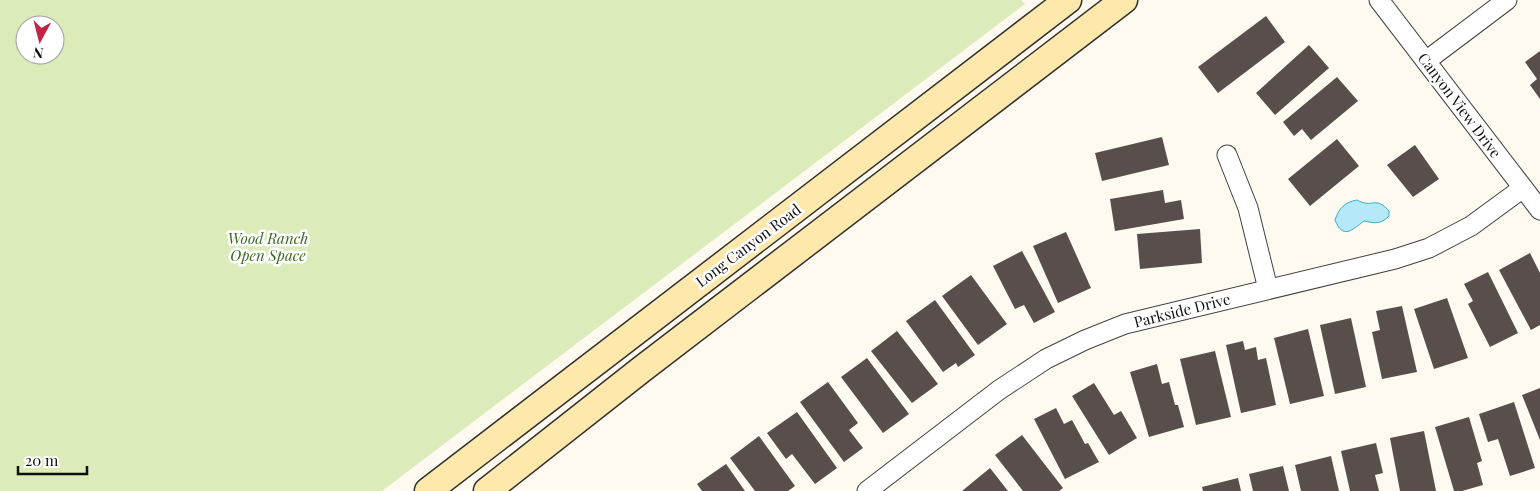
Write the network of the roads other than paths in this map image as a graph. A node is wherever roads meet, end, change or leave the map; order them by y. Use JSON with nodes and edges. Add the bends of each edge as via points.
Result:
{"nodes":[{"id":1,"x":1068,"y":0,"type":"edge"},
{"id":2,"x":1124,"y":0,"type":"edge"},
{"id":3,"x":1379,"y":0,"type":"edge"},
{"id":4,"x":1507,"y":0,"type":"edge"},
{"id":5,"x":1426,"y":61,"type":"junction"},
{"id":6,"x":1227,"y":155,"type":"dead end"},
{"id":7,"x":1523,"y":188,"type":"junction"},
{"id":8,"x":1540,"y":210,"type":"edge"},
{"id":9,"x":1268,"y":289,"type":"junction"},
{"id":10,"x":428,"y":491,"type":"edge"},
{"id":11,"x":487,"y":491,"type":"edge"},
{"id":12,"x":868,"y":491,"type":"edge"}],
"edges":[{"from":1,"to":10,"type":"main road","name":"Long Canyon Road"},
{"from":2,"to":11,"type":"main road"},
{"from":3,"to":5,"type":"street","name":"Canyon View Drive"},
{"from":4,"to":5,"type":"street"},
{"from":5,"to":7,"type":"street","name":"Canyon View Drive"},
{"from":6,"to":9,"type":"street","via":[[1248,208]]},
{"from":7,"to":8,"type":"street","name":"Canyon View Drive"},
{"from":7,"to":9,"type":"street","name":"Parkside Drive","via":[[1471,226],[1429,248]]},
{"from":9,"to":12,"type":"street","name":"Parkside Drive","via":[[1126,324],[1046,359],[999,390]]}]}
